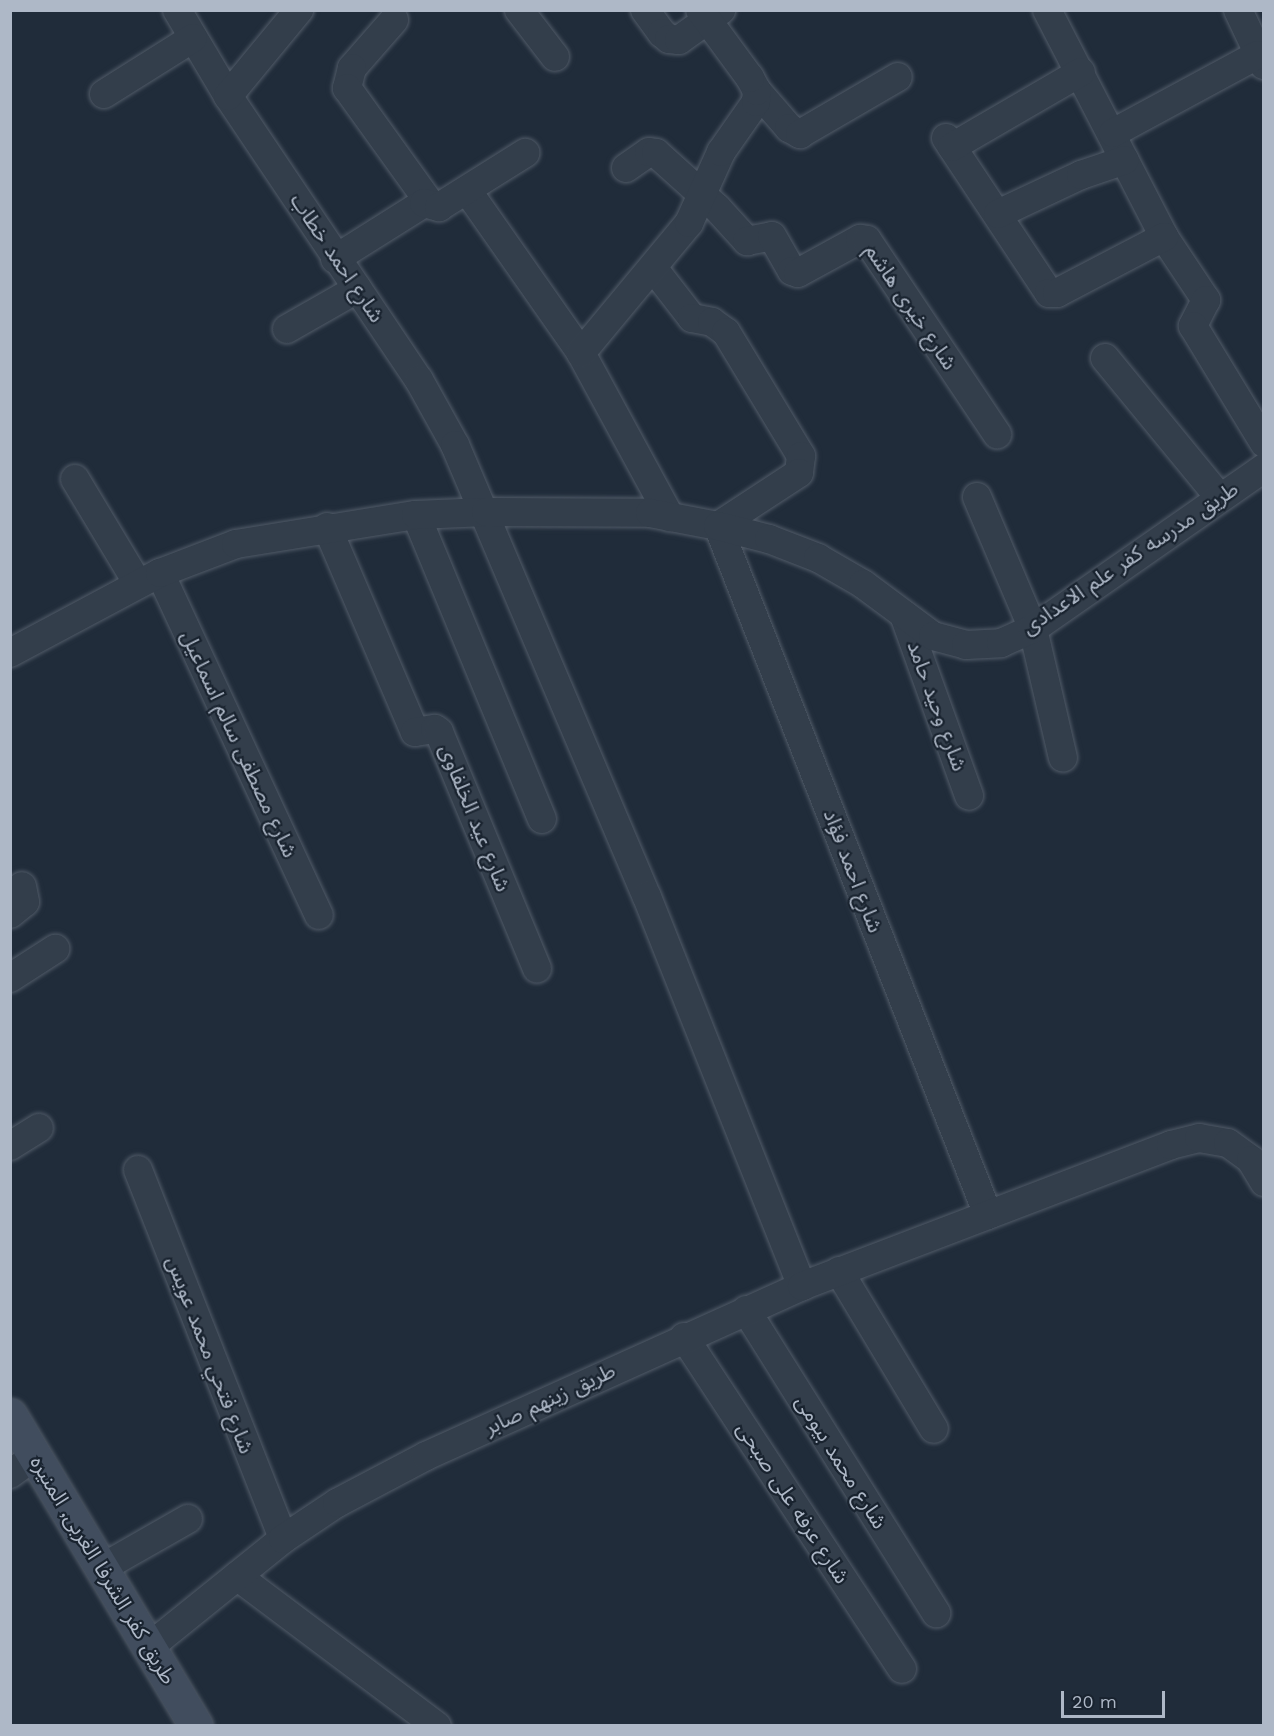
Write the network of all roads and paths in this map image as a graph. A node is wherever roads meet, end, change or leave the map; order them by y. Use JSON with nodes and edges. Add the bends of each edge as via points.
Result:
{"nodes":[{"id":1,"x":177,"y":10,"type":"edge"},
{"id":2,"x":299,"y":10,"type":"edge"},
{"id":3,"x":519,"y":10,"type":"edge"},
{"id":4,"x":645,"y":10,"type":"edge"},
{"id":5,"x":1047,"y":10,"type":"edge"},
{"id":6,"x":1238,"y":10,"type":"edge"},
{"id":7,"x":709,"y":14,"type":"edge"},
{"id":8,"x":394,"y":20,"type":"dead end"},
{"id":9,"x":193,"y":38,"type":"junction"},
{"id":10,"x":555,"y":57,"type":"dead end"},
{"id":11,"x":1260,"y":60,"type":"edge"},
{"id":12,"x":1081,"y":72,"type":"junction"},
{"id":13,"x":898,"y":77,"type":"dead end"},
{"id":14,"x":757,"y":91,"type":"junction"},
{"id":15,"x":104,"y":94,"type":"dead end"},
{"id":16,"x":228,"y":96,"type":"junction"},
{"id":17,"x":1113,"y":133,"type":"junction"},
{"id":18,"x":525,"y":153,"type":"dead end"},
{"id":19,"x":1125,"y":160,"type":"junction"},
{"id":20,"x":626,"y":168,"type":"dead end"},
{"id":21,"x":467,"y":190,"type":"junction"},
{"id":22,"x":702,"y":193,"type":"junction"},
{"id":23,"x":429,"y":202,"type":"junction"},
{"id":24,"x":998,"y":214,"type":"junction"},
{"id":25,"x":1164,"y":237,"type":"junction"},
{"id":26,"x":335,"y":259,"type":"junction"},
{"id":27,"x":654,"y":269,"type":"junction"},
{"id":28,"x":357,"y":289,"type":"junction"},
{"id":29,"x":287,"y":329,"type":"dead end"},
{"id":30,"x":581,"y":353,"type":"junction"},
{"id":31,"x":1105,"y":358,"type":"dead end"},
{"id":32,"x":997,"y":434,"type":"dead end"},
{"id":33,"x":1263,"y":443,"type":"edge"},
{"id":34,"x":1263,"y":468,"type":"edge"},
{"id":35,"x":75,"y":479,"type":"dead end"},
{"id":36,"x":977,"y":497,"type":"dead end"},
{"id":37,"x":1219,"y":497,"type":"junction"},
{"id":38,"x":486,"y":512,"type":"junction"},
{"id":39,"x":416,"y":515,"type":"junction"},
{"id":40,"x":670,"y":517,"type":"junction"},
{"id":41,"x":718,"y":526,"type":"junction"},
{"id":42,"x":327,"y":527,"type":"junction"},
{"id":43,"x":149,"y":578,"type":"junction"},
{"id":44,"x":904,"y":615,"type":"junction"},
{"id":45,"x":1034,"y":629,"type":"junction"},
{"id":46,"x":10,"y":653,"type":"edge"},
{"id":47,"x":1063,"y":758,"type":"dead end"},
{"id":48,"x":969,"y":796,"type":"dead end"},
{"id":49,"x":543,"y":819,"type":"dead end"},
{"id":50,"x":22,"y":886,"type":"dead end"},
{"id":51,"x":10,"y":914,"type":"edge"},
{"id":52,"x":319,"y":915,"type":"dead end"},
{"id":53,"x":55,"y":949,"type":"dead end"},
{"id":54,"x":537,"y":969,"type":"dead end"},
{"id":55,"x":10,"y":978,"type":"edge"},
{"id":56,"x":39,"y":1128,"type":"dead end"},
{"id":57,"x":10,"y":1146,"type":"edge"},
{"id":58,"x":138,"y":1170,"type":"dead end"},
{"id":59,"x":1263,"y":1182,"type":"edge"},
{"id":60,"x":988,"y":1215,"type":"junction"},
{"id":61,"x":839,"y":1272,"type":"junction"},
{"id":62,"x":802,"y":1286,"type":"junction"},
{"id":63,"x":746,"y":1310,"type":"junction"},
{"id":64,"x":684,"y":1337,"type":"junction"},
{"id":65,"x":10,"y":1415,"type":"edge"},
{"id":66,"x":934,"y":1429,"type":"dead end"},
{"id":67,"x":23,"y":1465,"type":"edge"},
{"id":68,"x":188,"y":1519,"type":"dead end"},
{"id":69,"x":283,"y":1539,"type":"junction"},
{"id":70,"x":102,"y":1568,"type":"junction"},
{"id":71,"x":237,"y":1576,"type":"junction"},
{"id":72,"x":936,"y":1614,"type":"dead end"},
{"id":73,"x":148,"y":1648,"type":"junction"},
{"id":74,"x":902,"y":1669,"type":"dead end"},
{"id":75,"x":188,"y":1722,"type":"edge"},
{"id":76,"x":437,"y":1725,"type":"edge"}],
"edges":[{"from":1,"to":9,"type":"street","name":"شارع احمد خطاب"},
{"from":2,"to":16,"type":"street"},
{"from":3,"to":10,"type":"street"},
{"from":4,"to":7,"type":"street","via":[[669,39],[679,40]]},
{"from":5,"to":12,"type":"street"},
{"from":6,"to":11,"type":"street"},
{"from":7,"to":14,"type":"street"},
{"from":8,"to":23,"type":"street","via":[[352,68],[346,77],[347,88]]},
{"from":9,"to":15,"type":"street"},
{"from":9,"to":16,"type":"street","name":"شارع احمد خطاب"},
{"from":11,"to":17,"type":"street"},
{"from":12,"to":17,"type":"street"},
{"from":12,"to":24,"type":"street","via":[[949,142]]},
{"from":13,"to":14,"type":"street","via":[[800,134],[789,128]]},
{"from":14,"to":22,"type":"street","via":[[753,109],[732,133]]},
{"from":16,"to":26,"type":"street","name":"شارع احمد خطاب"},
{"from":17,"to":19,"type":"street"},
{"from":18,"to":21,"type":"street"},
{"from":19,"to":24,"type":"street","via":[[1081,175]]},
{"from":19,"to":25,"type":"street"},
{"from":20,"to":22,"type":"street","via":[[649,152],[656,153]]},
{"from":21,"to":23,"type":"street","via":[[439,207]]},
{"from":21,"to":30,"type":"street"},
{"from":22,"to":27,"type":"street","via":[[689,223]]},
{"from":22,"to":32,"type":"street","name":"شارع خيرى هاشم","via":[[747,241],[772,236],[792,271],[798,273],[860,239],[867,240]]},
{"from":23,"to":26,"type":"street"},
{"from":24,"to":25,"type":"street","via":[[1049,293],[1057,293]]},
{"from":25,"to":33,"type":"street","via":[[1206,300],[1193,326]]},
{"from":26,"to":28,"type":"street","name":"شارع احمد خطاب"},
{"from":27,"to":30,"type":"street"},
{"from":27,"to":41,"type":"street","via":[[687,314],[699,321],[712,322],[726,332],[801,456],[799,473]]},
{"from":28,"to":29,"type":"street"},
{"from":28,"to":38,"type":"street","name":"شارع احمد خطاب","via":[[419,380]]},
{"from":30,"to":40,"type":"street"},
{"from":31,"to":37,"type":"street"},
{"from":34,"to":37,"type":"street","name":"طريق مدرسه كفر علم الاعدادى"},
{"from":35,"to":43,"type":"street","name":"شارع مصطفى سالم اسماعيل"},
{"from":36,"to":45,"type":"street"},
{"from":37,"to":45,"type":"street","name":"طريق مدرسه كفر علم الاعدادى"},
{"from":38,"to":39,"type":"street","name":"طريق مدرسه كفر علم الاعدادى"},
{"from":38,"to":40,"type":"street","name":"طريق مدرسه كفر علم الاعدادى","via":[[650,513]]},
{"from":38,"to":62,"type":"street","name":"شارع احمد خطاب"},
{"from":39,"to":42,"type":"street","name":"طريق مدرسه كفر علم الاعدادى"},
{"from":39,"to":49,"type":"street"},
{"from":40,"to":41,"type":"street","name":"طريق مدرسه كفر علم الاعدادى"},
{"from":41,"to":44,"type":"street","name":"طريق مدرسه كفر علم الاعدادى","via":[[769,539],[818,558],[863,584]]},
{"from":41,"to":60,"type":"street","name":"شارع احمد فؤاد"},
{"from":42,"to":43,"type":"street","name":"طريق مدرسه كفر علم الاعدادى","via":[[236,544]]},
{"from":42,"to":54,"type":"street","name":"شارع عيد الخلفاوى","via":[[415,732],[439,732]]},
{"from":43,"to":46,"type":"street","name":"طريق مدرسه كفر علم الاعدادى"},
{"from":43,"to":52,"type":"street","name":"شارع مصطفى سالم اسماعيل"},
{"from":44,"to":45,"type":"street","name":"طريق مدرسه كفر علم الاعدادى","via":[[933,636],[966,645],[1001,643]]},
{"from":44,"to":48,"type":"street","name":"شارع وحيد حامد"},
{"from":45,"to":47,"type":"street"},
{"from":50,"to":51,"type":"street","via":[[25,902]]},
{"from":53,"to":55,"type":"street"},
{"from":56,"to":57,"type":"street"},
{"from":58,"to":69,"type":"street","name":"شارع فتحي محمد عويس"},
{"from":59,"to":60,"type":"street","name":"طريق زينهم صابر","via":[[1251,1160],[1228,1143],[1199,1138],[1171,1144]]},
{"from":60,"to":61,"type":"street","name":"طريق زينهم صابر"},
{"from":61,"to":62,"type":"street","name":"طريق زينهم صابر"},
{"from":61,"to":66,"type":"street"},
{"from":62,"to":63,"type":"street","name":"طريق زينهم صابر"},
{"from":63,"to":64,"type":"street","name":"طريق زينهم صابر"},
{"from":63,"to":72,"type":"street","name":"شارع محمد بيومى"},
{"from":64,"to":69,"type":"street","name":"طريق زينهم صابر","via":[[426,1456],[337,1503]]},
{"from":64,"to":74,"type":"street","name":"شارع عرفه على صبحى"},
{"from":65,"to":67,"type":"street","name":"طريق كفر الشرفا الغربى, المنيره"},
{"from":67,"to":70,"type":"street","name":"طريق كفر الشرفا الغربى, المنيره"},
{"from":68,"to":70,"type":"street"},
{"from":69,"to":71,"type":"street","name":"طريق زينهم صابر"},
{"from":70,"to":73,"type":"street","name":"طريق كفر الشرفا الغربى, المنيره"},
{"from":71,"to":73,"type":"street","name":"طريق زينهم صابر"},
{"from":71,"to":76,"type":"street"},
{"from":73,"to":75,"type":"street","name":"طريق كفر الشرفا الغربى, المنيره"}]}
